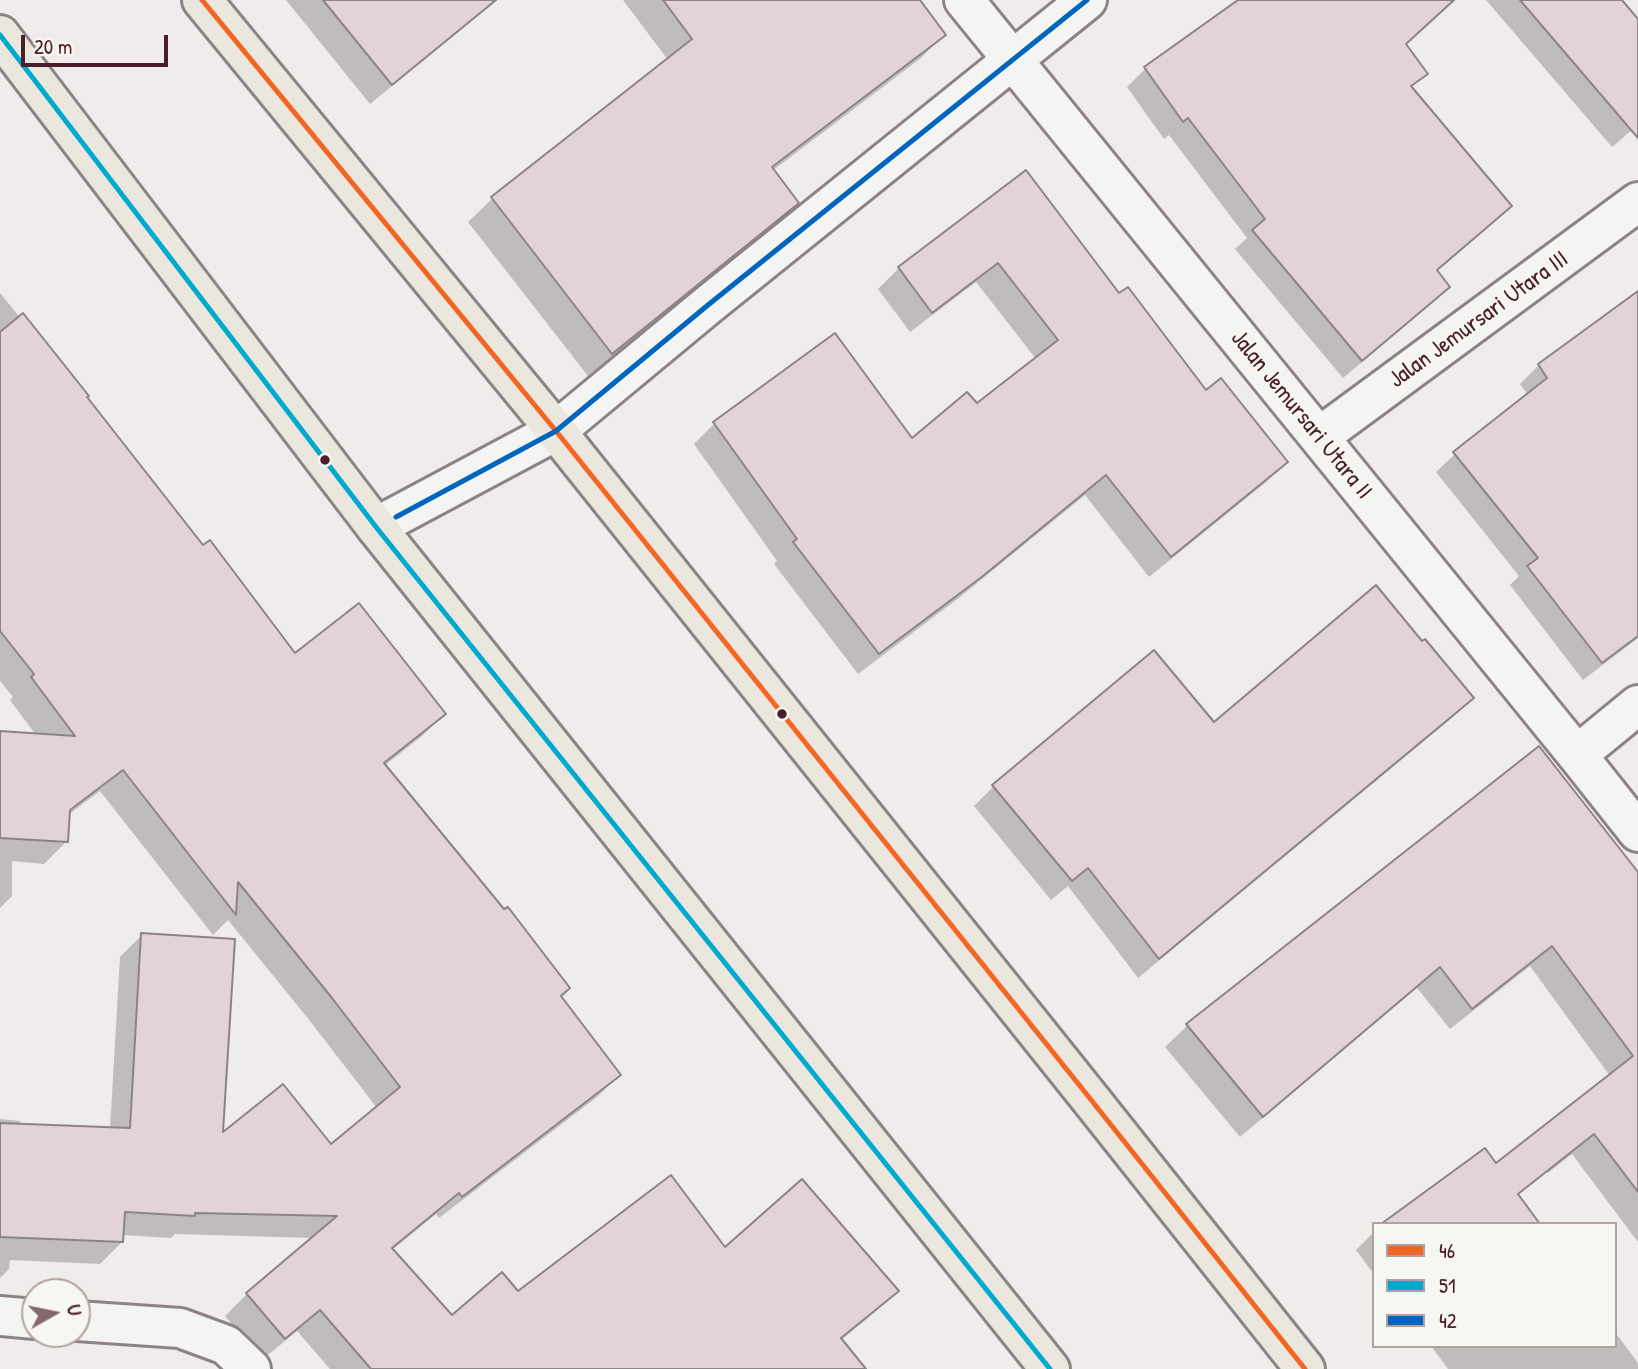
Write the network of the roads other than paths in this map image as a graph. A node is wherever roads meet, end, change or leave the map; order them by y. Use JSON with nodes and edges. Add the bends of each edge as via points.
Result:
{"nodes":[{"id":1,"x":202,"y":0,"type":"edge"},
{"id":2,"x":964,"y":0,"type":"edge"},
{"id":3,"x":1087,"y":0,"type":"edge"},
{"id":4,"x":0,"y":35,"type":"edge"},
{"id":5,"x":1012,"y":60,"type":"junction"},
{"id":6,"x":1638,"y":202,"type":"edge"},
{"id":7,"x":556,"y":431,"type":"junction"},
{"id":8,"x":1319,"y":437,"type":"junction"},
{"id":9,"x":376,"y":527,"type":"junction"},
{"id":10,"x":1638,"y":705,"type":"edge"},
{"id":11,"x":1577,"y":755,"type":"junction"},
{"id":12,"x":1638,"y":832,"type":"edge"},
{"id":13,"x":0,"y":1317,"type":"edge"},
{"id":14,"x":21,"y":1318,"type":"edge"},
{"id":15,"x":91,"y":1322,"type":"edge"},
{"id":16,"x":251,"y":1369,"type":"edge"},
{"id":17,"x":1050,"y":1369,"type":"edge"},
{"id":18,"x":1304,"y":1369,"type":"edge"}],
"edges":[{"from":1,"to":7,"type":"main road"},
{"from":2,"to":5,"type":"street","name":"Jalan Jemursari Utara II"},
{"from":3,"to":5,"type":"street"},
{"from":4,"to":9,"type":"main road"},
{"from":5,"to":7,"type":"street"},
{"from":5,"to":8,"type":"street","name":"Jalan Jemursari Utara II"},
{"from":6,"to":8,"type":"street","name":"Jalan Jemursari Utara III"},
{"from":7,"to":9,"type":"street"},
{"from":7,"to":18,"type":"main road"},
{"from":8,"to":11,"type":"street","name":"Jalan Jemursari Utara II"},
{"from":9,"to":17,"type":"main road"},
{"from":10,"to":11,"type":"street"},
{"from":11,"to":12,"type":"street","name":"Jalan Jemursari Utara II"},
{"from":13,"to":14,"type":"street"},
{"from":15,"to":16,"type":"street","via":[[180,1328],[226,1345]]}]}
